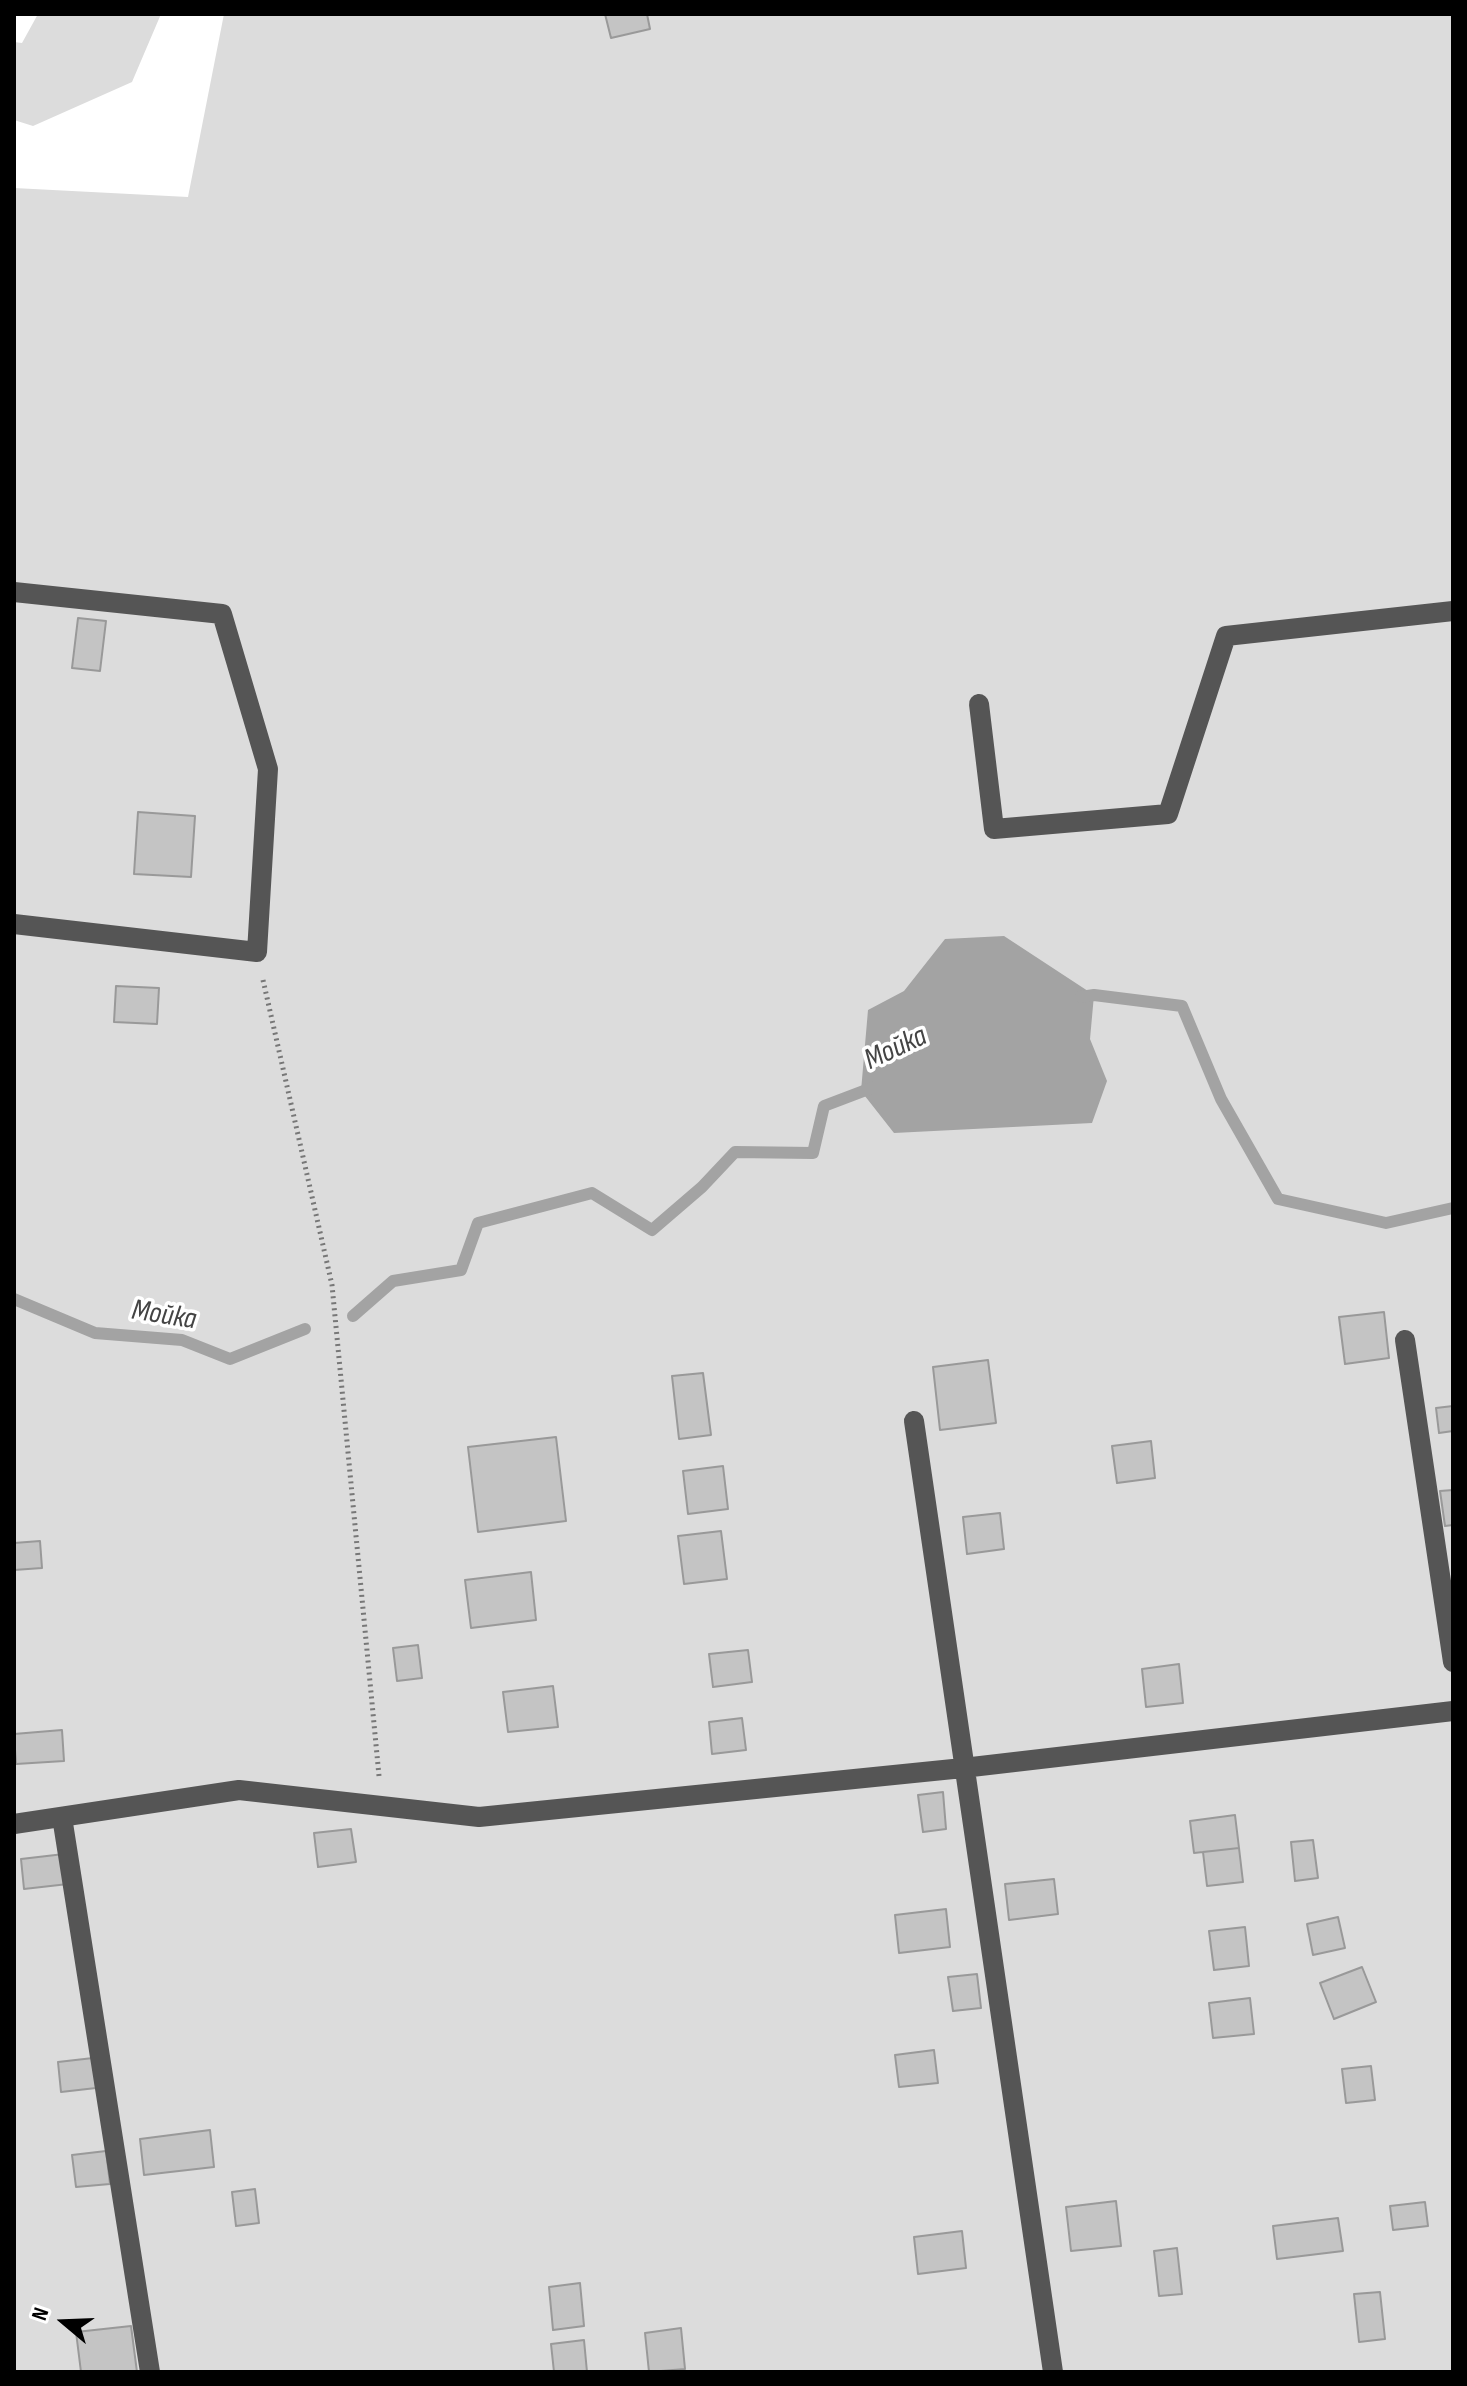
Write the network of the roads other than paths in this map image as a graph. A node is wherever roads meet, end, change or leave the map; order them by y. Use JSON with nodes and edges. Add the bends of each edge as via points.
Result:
{"nodes":[{"id":1,"x":14,"y":592,"type":"edge"},
{"id":2,"x":1453,"y":611,"type":"edge"},
{"id":3,"x":979,"y":704,"type":"dead end"},
{"id":4,"x":14,"y":924,"type":"edge"},
{"id":5,"x":1405,"y":1340,"type":"dead end"},
{"id":6,"x":914,"y":1421,"type":"dead end"},
{"id":7,"x":1453,"y":1662,"type":"edge"},
{"id":8,"x":1453,"y":1711,"type":"edge"},
{"id":9,"x":963,"y":1768,"type":"junction"},
{"id":10,"x":62,"y":1817,"type":"junction"},
{"id":11,"x":14,"y":1824,"type":"edge"},
{"id":12,"x":150,"y":2372,"type":"edge"},
{"id":13,"x":1053,"y":2372,"type":"edge"}],
"edges":[{"from":1,"to":4,"type":"street","via":[[222,614],[268,769],[257,952]]},
{"from":2,"to":3,"type":"street","via":[[1226,636],[1168,814],[994,829]]},
{"from":5,"to":7,"type":"street"},
{"from":6,"to":9,"type":"street"},
{"from":8,"to":9,"type":"street"},
{"from":9,"to":10,"type":"street","via":[[479,1817],[239,1790]]},
{"from":9,"to":13,"type":"street"},
{"from":10,"to":11,"type":"street"},
{"from":10,"to":12,"type":"street"}]}
